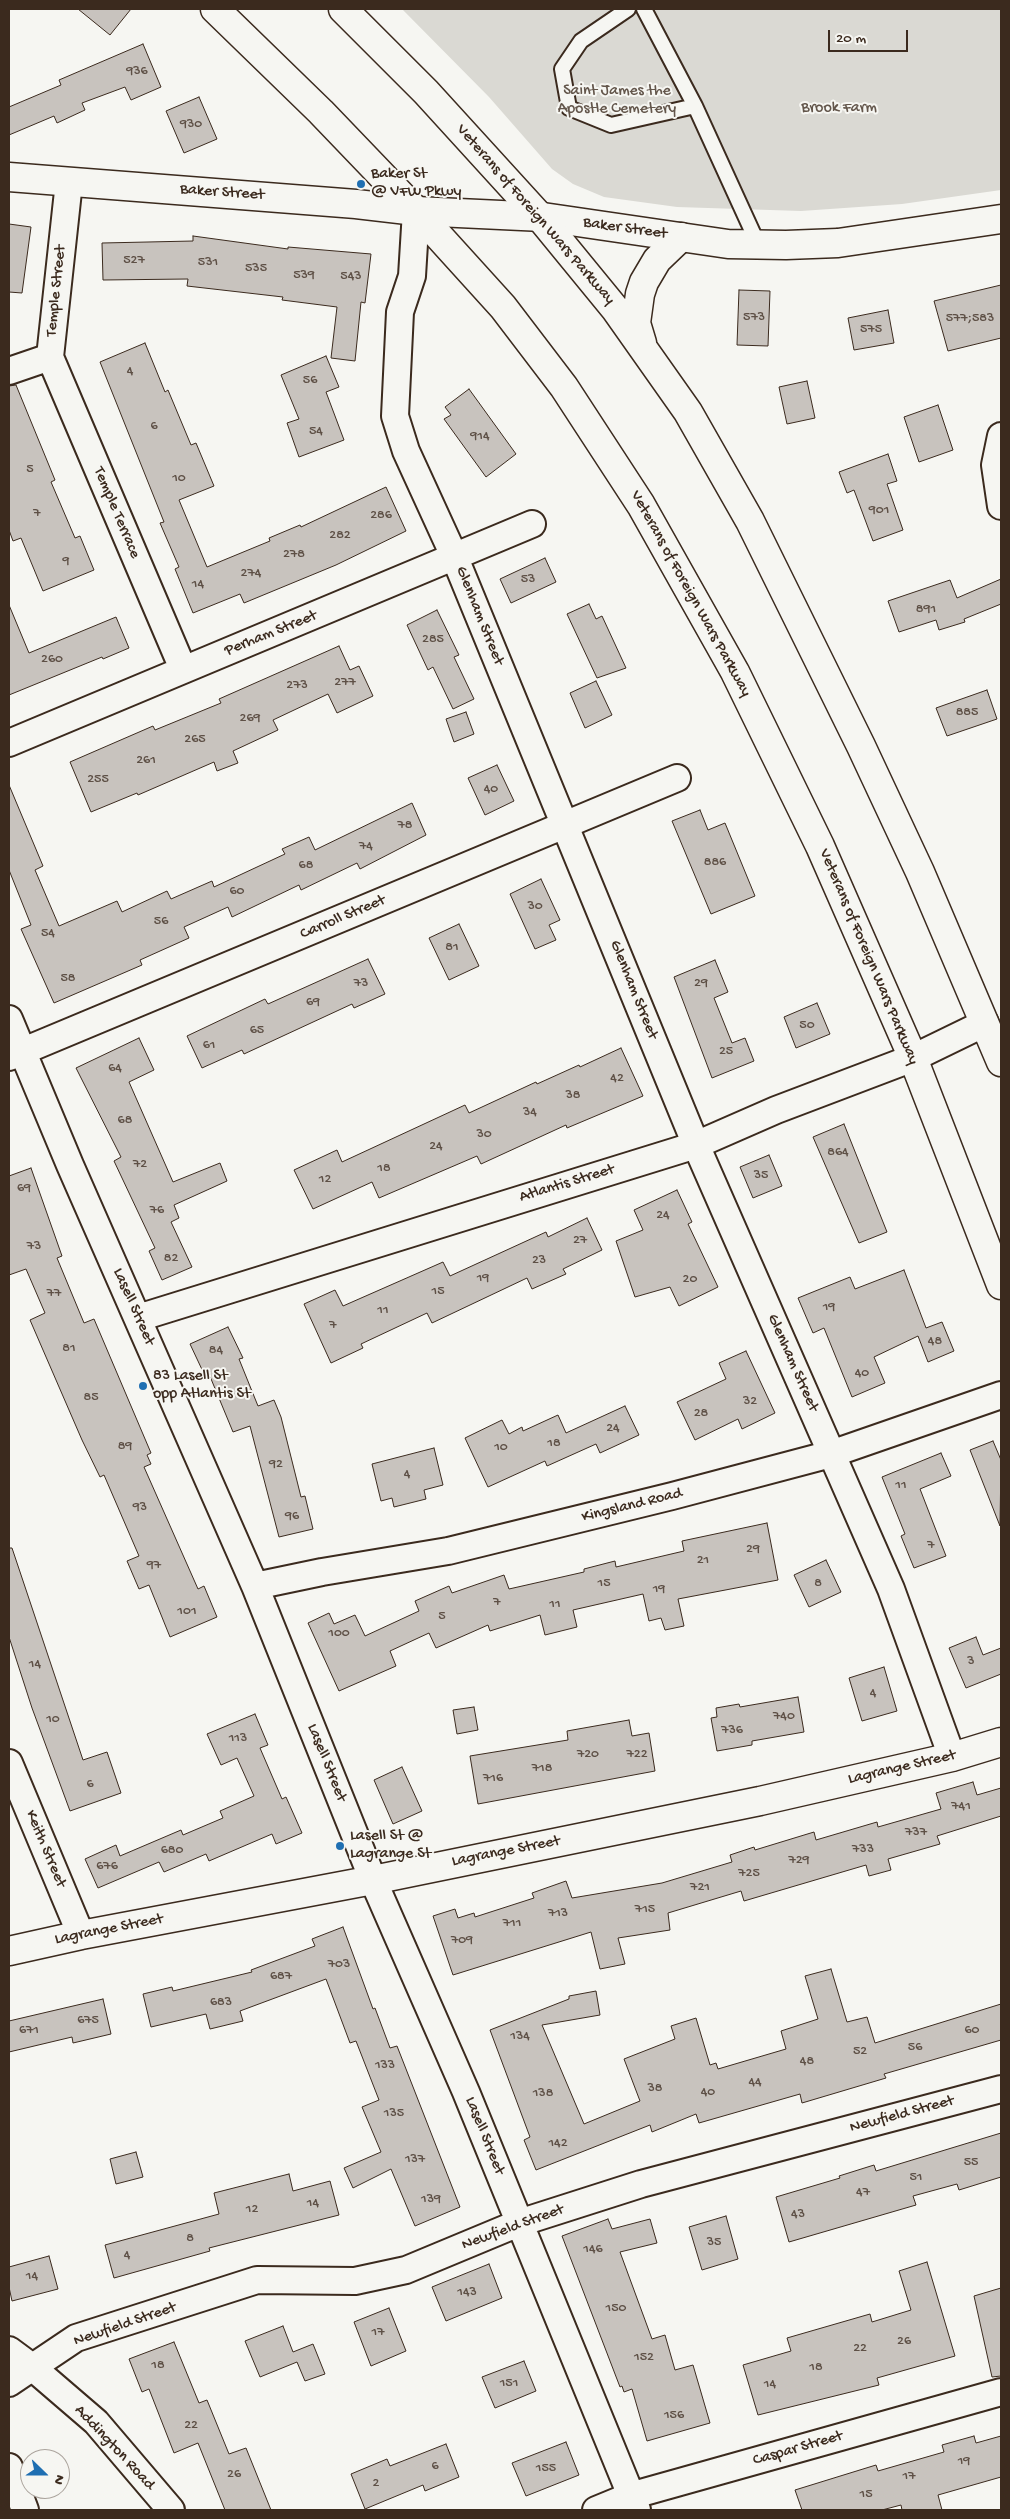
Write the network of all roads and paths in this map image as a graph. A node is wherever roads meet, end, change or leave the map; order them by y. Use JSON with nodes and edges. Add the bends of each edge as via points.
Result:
{"nodes":[{"id":1,"x":215,"y":9,"type":"edge"},
{"id":2,"x":343,"y":9,"type":"edge"},
{"id":3,"x":628,"y":9,"type":"edge"},
{"id":4,"x":644,"y":9,"type":"edge"},
{"id":5,"x":695,"y":106,"type":"junction"},
{"id":6,"x":9,"y":177,"type":"edge"},
{"id":7,"x":69,"y":182,"type":"junction"},
{"id":8,"x":416,"y":210,"type":"junction"},
{"id":9,"x":539,"y":216,"type":"junction"},
{"id":10,"x":1001,"y":219,"type":"edge"},
{"id":11,"x":681,"y":236,"type":"junction"},
{"id":12,"x":758,"y":244,"type":"junction"},
{"id":13,"x":642,"y":345,"type":"junction"},
{"id":14,"x":50,"y":356,"type":"junction"},
{"id":15,"x":9,"y":371,"type":"edge"},
{"id":16,"x":1001,"y":436,"type":"edge"},
{"id":17,"x":1001,"y":506,"type":"edge"},
{"id":18,"x":532,"y":524,"type":"dead end"},
{"id":19,"x":455,"y":558,"type":"junction"},
{"id":20,"x":183,"y":669,"type":"junction"},
{"id":21,"x":9,"y":744,"type":"edge"},
{"id":22,"x":677,"y":778,"type":"dead end"},
{"id":23,"x":566,"y":825,"type":"junction"},
{"id":24,"x":9,"y":1019,"type":"edge"},
{"id":25,"x":985,"y":1023,"type":"junction"},
{"id":26,"x":16,"y":1054,"type":"edge"},
{"id":27,"x":912,"y":1058,"type":"junction"},
{"id":28,"x":1001,"y":1062,"type":"edge"},
{"id":29,"x":696,"y":1145,"type":"junction"},
{"id":30,"x":1001,"y":1285,"type":"edge"},
{"id":31,"x":138,"y":1318,"type":"junction"},
{"id":32,"x":1001,"y":1395,"type":"edge"},
{"id":33,"x":831,"y":1454,"type":"junction"},
{"id":34,"x":255,"y":1586,"type":"junction"},
{"id":35,"x":1001,"y":1742,"type":"edge"},
{"id":36,"x":952,"y":1757,"type":"junction"},
{"id":37,"x":9,"y":1763,"type":"edge"},
{"id":38,"x":373,"y":1880,"type":"junction"},
{"id":39,"x":81,"y":1934,"type":"junction"},
{"id":40,"x":9,"y":1951,"type":"edge"},
{"id":41,"x":1001,"y":2089,"type":"edge"},
{"id":42,"x":519,"y":2223,"type":"junction"},
{"id":43,"x":9,"y":2350,"type":"edge"},
{"id":44,"x":32,"y":2367,"type":"junction"},
{"id":45,"x":9,"y":2383,"type":"edge"},
{"id":46,"x":1001,"y":2392,"type":"edge"},
{"id":47,"x":9,"y":2468,"type":"edge"},
{"id":48,"x":633,"y":2503,"type":"edge"},
{"id":49,"x":25,"y":2510,"type":"edge"},
{"id":50,"x":171,"y":2510,"type":"edge"},
{"id":51,"x":596,"y":2510,"type":"edge"}],
"edges":[{"from":1,"to":8,"type":"main road","name":"Veterans of Foreign Wars Parkway"},
{"from":2,"to":9,"type":"main road","name":"Veterans of Foreign Wars Parkway","via":[[432,99]]},
{"from":3,"to":5,"type":"lane","via":[[581,41],[562,69],[569,108],[611,124]]},
{"from":4,"to":5,"type":"lane"},
{"from":5,"to":12,"type":"lane"},
{"from":6,"to":7,"type":"main road","name":"Baker Street"},
{"from":7,"to":8,"type":"main road","name":"Baker Street"},
{"from":7,"to":14,"type":"street","name":"Temple Street"},
{"from":8,"to":9,"type":"main road","name":"Baker Street"},
{"from":8,"to":19,"type":"street","name":"Glenham Street","via":[[412,276],[400,312],[394,416],[406,451]]},
{"from":8,"to":27,"type":"main road","name":"Veterans of Foreign Wars Parkway","via":[[503,307],[546,363],[656,530],[735,672],[796,795]]},
{"from":9,"to":11,"type":"main road","name":"Baker Street"},
{"from":9,"to":13,"type":"main road","name":"Veterans of Foreign Wars Parkway"},
{"from":10,"to":12,"type":"main road","name":"Baker Street","via":[[838,243]]},
{"from":11,"to":12,"type":"main road","name":"Baker Street","via":[[728,244]]},
{"from":11,"to":13,"type":"main road","via":[[657,260],[640,294],[636,323]]},
{"from":13,"to":25,"type":"main road","name":"Veterans of Foreign Wars Parkway","via":[[706,440],[775,570],[890,806]]},
{"from":14,"to":15,"type":"street","name":"Temple Street"},
{"from":14,"to":20,"type":"street","name":"Temple Terrace"},
{"from":16,"to":17,"type":"street","via":[[995,464]]},
{"from":18,"to":19,"type":"street","name":"Perham Street"},
{"from":19,"to":20,"type":"street","name":"Perham Street"},
{"from":19,"to":23,"type":"street","name":"Glenham Street"},
{"from":20,"to":21,"type":"street","name":"Perham Street"},
{"from":22,"to":23,"type":"street","name":"Carroll Street"},
{"from":23,"to":26,"type":"street","name":"Carroll Street"},
{"from":23,"to":29,"type":"street","name":"Glenham Street"},
{"from":24,"to":26,"type":"street","name":"Lasell Street"},
{"from":25,"to":27,"type":"street","name":"Atlantis Street"},
{"from":25,"to":28,"type":"main road","name":"Veterans of Foreign Wars Parkway"},
{"from":26,"to":31,"type":"street","name":"Lasell Street"},
{"from":27,"to":29,"type":"street","name":"Atlantis Street","via":[[776,1110]]},
{"from":27,"to":30,"type":"main road","name":"Veterans of Foreign Wars Parkway"},
{"from":29,"to":31,"type":"street","name":"Atlantis Street"},
{"from":29,"to":33,"type":"street","name":"Glenham Street"},
{"from":31,"to":34,"type":"street","name":"Lasell Street"},
{"from":32,"to":33,"type":"street","name":"Kingsland Road"},
{"from":33,"to":34,"type":"street","name":"Kingsland Road","via":[[448,1551]]},
{"from":33,"to":36,"type":"street","name":"Glenham Street","via":[[891,1589]]},
{"from":34,"to":38,"type":"street","name":"Lasell Street"},
{"from":35,"to":36,"type":"main road","name":"Lagrange Street"},
{"from":36,"to":38,"type":"main road","name":"Lagrange Street","via":[[760,1801]]},
{"from":37,"to":39,"type":"street","name":"Keith Street"},
{"from":38,"to":39,"type":"main road","name":"Lagrange Street"},
{"from":38,"to":42,"type":"street","name":"Lasell Street","via":[[466,2092]]},
{"from":39,"to":40,"type":"main road","name":"Lagrange Street"},
{"from":41,"to":42,"type":"street","name":"Newfield Street","via":[[641,2184]]},
{"from":42,"to":44,"type":"street","name":"Newfield Street","via":[[406,2270],[355,2281],[257,2280],[76,2338]]},
{"from":42,"to":48,"type":"street","name":"Lasell Street"},
{"from":43,"to":44,"type":"street","name":"Addington Road"},
{"from":44,"to":45,"type":"street","name":"Newfield Street"},
{"from":44,"to":50,"type":"street","name":"Addington Road","via":[[96,2422]]},
{"from":46,"to":48,"type":"street","name":"Caspar Street"},
{"from":47,"to":49,"type":"street"},
{"from":48,"to":51,"type":"street","name":"Caspar Street"}]}
